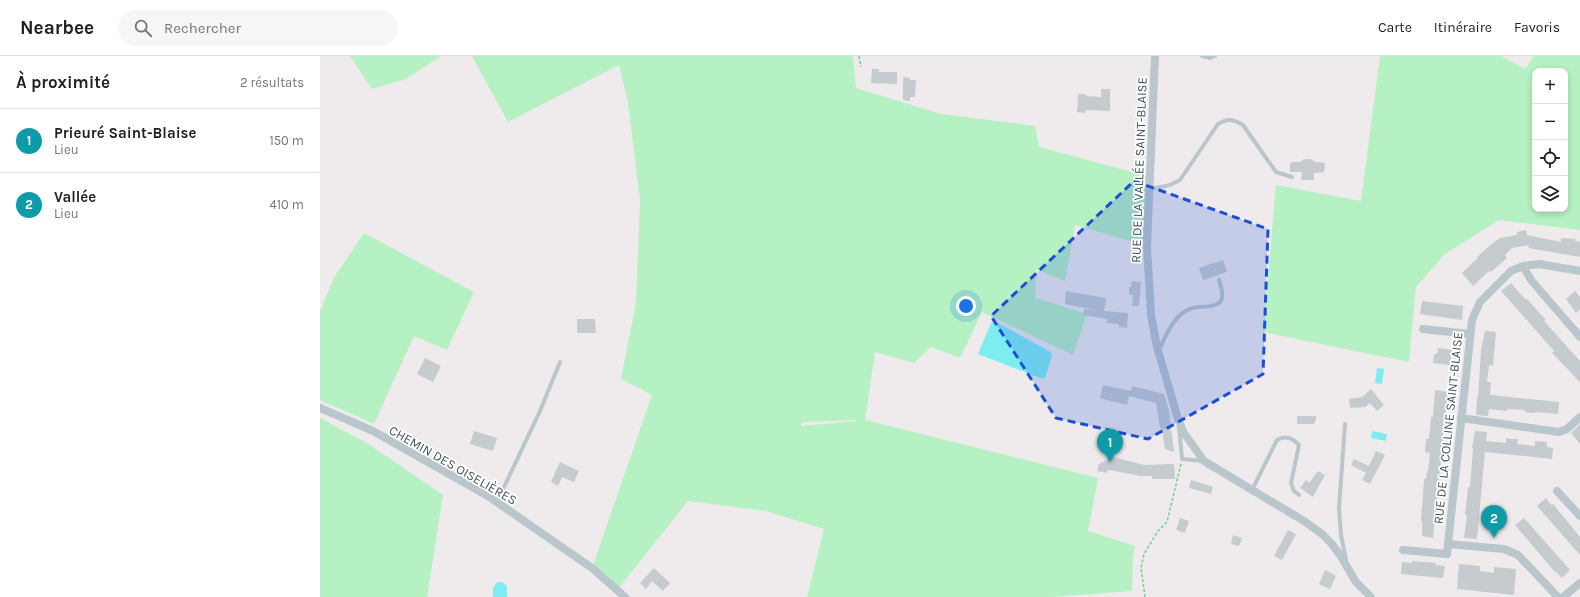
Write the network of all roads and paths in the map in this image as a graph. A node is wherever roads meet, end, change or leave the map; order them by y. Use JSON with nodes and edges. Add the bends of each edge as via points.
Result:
{"nodes":[{"id":1,"x":859,"y":56,"type":"edge"},
{"id":2,"x":1155,"y":56,"type":"edge"},
{"id":3,"x":1202,"y":56,"type":"edge"},
{"id":4,"x":1215,"y":56,"type":"edge"},
{"id":5,"x":861,"y":67,"type":"dead end"},
{"id":6,"x":1292,"y":177,"type":"dead end"},
{"id":7,"x":1150,"y":189,"type":"junction"},
{"id":8,"x":1523,"y":266,"type":"junction"},
{"id":9,"x":1580,"y":271,"type":"edge"},
{"id":10,"x":1219,"y":280,"type":"dead end"},
{"id":11,"x":1423,"y":329,"type":"dead end"},
{"id":12,"x":1470,"y":334,"type":"junction"},
{"id":13,"x":1580,"y":337,"type":"edge"},
{"id":14,"x":1158,"y":351,"type":"junction"},
{"id":15,"x":560,"y":362,"type":"dead end"},
{"id":16,"x":320,"y":408,"type":"edge"},
{"id":17,"x":1580,"y":417,"type":"edge"},
{"id":18,"x":1461,"y":418,"type":"junction"},
{"id":19,"x":1178,"y":420,"type":"junction"},
{"id":20,"x":1344,"y":424,"type":"dead end"},
{"id":21,"x":1182,"y":459,"type":"junction"},
{"id":22,"x":1204,"y":461,"type":"junction"},
{"id":23,"x":1252,"y":490,"type":"junction"},
{"id":24,"x":1557,"y":491,"type":"dead end"},
{"id":25,"x":1299,"y":495,"type":"dead end"},
{"id":26,"x":497,"y":502,"type":"junction"},
{"id":27,"x":1580,"y":516,"type":"edge"},
{"id":28,"x":1448,"y":544,"type":"junction"},
{"id":29,"x":1403,"y":550,"type":"dead end"},
{"id":30,"x":1347,"y":566,"type":"junction"},
{"id":31,"x":1580,"y":583,"type":"edge"},
{"id":32,"x":624,"y":597,"type":"edge"},
{"id":33,"x":1145,"y":597,"type":"edge"},
{"id":34,"x":1371,"y":597,"type":"edge"},
{"id":35,"x":1558,"y":597,"type":"edge"},
{"id":36,"x":1563,"y":597,"type":"edge"}],
"edges":[{"from":1,"to":5,"type":"path"},
{"from":2,"to":7,"type":"street","name":"RUE DE LA VALLÉE SAINT-BLAISE"},
{"from":3,"to":4,"type":"lane"},
{"from":6,"to":7,"type":"lane","via":[[1276,172],[1243,125],[1235,120],[1226,119],[1218,124],[1180,180]]},
{"from":7,"to":14,"type":"street","name":"RUE DE LA VALLÉE SAINT-BLAISE","via":[[1147,246],[1151,315]]},
{"from":8,"to":9,"type":"street","name":"RUE DE LA COLLINE SAINT-BLAISE","via":[[1539,264]]},
{"from":8,"to":12,"type":"street","name":"RUE DE LA COLLINE SAINT-BLAISE","via":[[1511,272],[1480,302],[1472,320]]},
{"from":8,"to":13,"type":"street","via":[[1530,280]]},
{"from":10,"to":14,"type":"lane","via":[[1222,298],[1219,303],[1191,308],[1177,318],[1170,326]]},
{"from":11,"to":12,"type":"street"},
{"from":12,"to":18,"type":"street","name":"RUE DE LA COLLINE SAINT-BLAISE"},
{"from":14,"to":19,"type":"street","name":"RUE DE LA VALLÉE SAINT-BLAISE"},
{"from":15,"to":26,"type":"lane"},
{"from":16,"to":26,"type":"street","name":"CHEMIN DES OISELIÈRES","via":[[373,431]]},
{"from":17,"to":18,"type":"street","via":[[1567,429],[1559,432]]},
{"from":18,"to":28,"type":"street","name":"RUE DE LA COLLINE SAINT-BLAISE"},
{"from":19,"to":21,"type":"lane"},
{"from":19,"to":22,"type":"street","name":"RUE DE LA VALLÉE SAINT-BLAISE"},
{"from":20,"to":30,"type":"lane","via":[[1339,508]]},
{"from":21,"to":22,"type":"lane"},
{"from":21,"to":33,"type":"path","via":[[1167,522],[1144,554],[1141,568]]},
{"from":22,"to":23,"type":"street","name":"RUE DE LA VALLÉE SAINT-BLAISE"},
{"from":23,"to":25,"type":"lane","via":[[1277,440],[1282,437],[1292,438],[1299,445],[1291,483]]},
{"from":23,"to":30,"type":"street","name":"RUE DE LA VALLÉE SAINT-BLAISE","via":[[1322,534]]},
{"from":24,"to":27,"type":"street"},
{"from":26,"to":32,"type":"street","name":"CHEMIN DES OISELIÈRES","via":[[592,568]]},
{"from":28,"to":29,"type":"street","via":[[1447,554]]},
{"from":28,"to":35,"type":"street","name":"RUE DE LA COLLINE SAINT-BLAISE","via":[[1504,549],[1518,556]]},
{"from":30,"to":34,"type":"street","name":"RUE DE LA VALLÉE SAINT-BLAISE","via":[[1356,582]]},
{"from":31,"to":36,"type":"street"}]}
